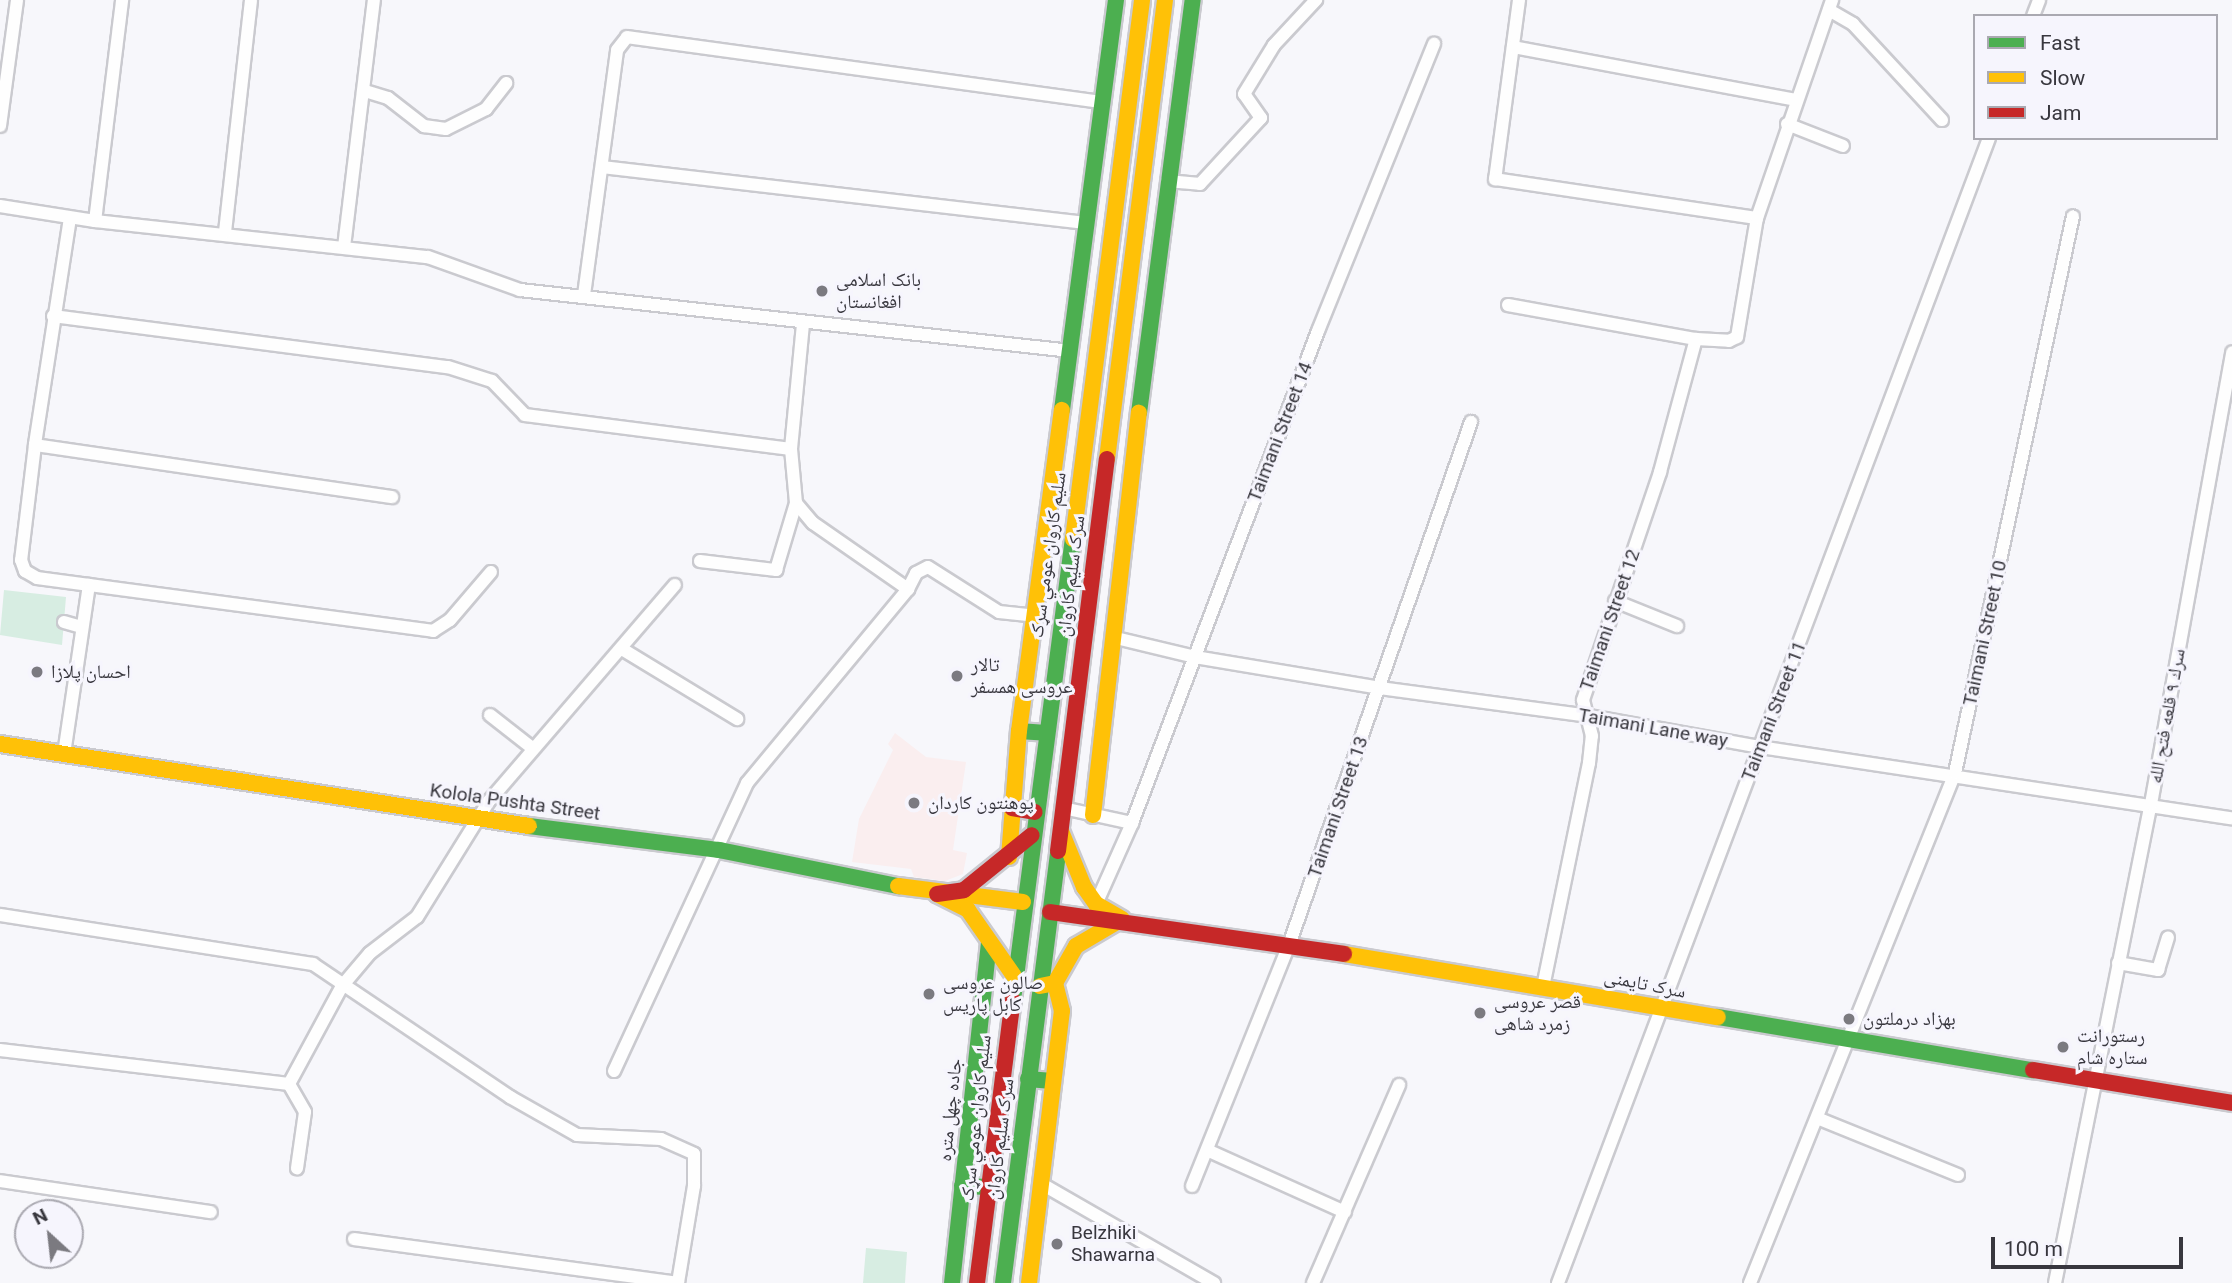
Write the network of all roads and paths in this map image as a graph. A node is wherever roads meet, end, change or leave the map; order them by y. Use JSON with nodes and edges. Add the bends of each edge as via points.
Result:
{"nodes":[{"id":1,"x":18,"y":0,"type":"edge"},
{"id":2,"x":122,"y":0,"type":"edge"},
{"id":3,"x":251,"y":0,"type":"edge"},
{"id":4,"x":374,"y":0,"type":"edge"},
{"id":5,"x":1116,"y":0,"type":"edge"},
{"id":6,"x":1142,"y":0,"type":"edge"},
{"id":7,"x":1165,"y":0,"type":"edge"},
{"id":8,"x":1193,"y":0,"type":"edge"},
{"id":9,"x":1316,"y":0,"type":"edge"},
{"id":10,"x":1520,"y":0,"type":"edge"},
{"id":11,"x":1831,"y":5,"type":"edge"},
{"id":12,"x":1434,"y":44,"type":"dead end"},
{"id":13,"x":1513,"y":47,"type":"junction"},
{"id":14,"x":506,"y":83,"type":"dead end"},
{"id":15,"x":365,"y":91,"type":"junction"},
{"id":16,"x":1795,"y":100,"type":"junction"},
{"id":17,"x":1103,"y":102,"type":"junction"},
{"id":18,"x":1942,"y":120,"type":"dead end"},
{"id":19,"x":1787,"y":124,"type":"junction"},
{"id":20,"x":0,"y":126,"type":"edge"},
{"id":21,"x":1988,"y":140,"type":"edge"},
{"id":22,"x":1843,"y":146,"type":"dead end"},
{"id":23,"x":603,"y":167,"type":"junction"},
{"id":24,"x":1167,"y":181,"type":"junction"},
{"id":25,"x":0,"y":206,"type":"edge"},
{"id":26,"x":2073,"y":216,"type":"dead end"},
{"id":27,"x":70,"y":218,"type":"junction"},
{"id":28,"x":1757,"y":218,"type":"junction"},
{"id":29,"x":95,"y":221,"type":"junction"},
{"id":30,"x":1086,"y":223,"type":"junction"},
{"id":31,"x":225,"y":232,"type":"junction"},
{"id":32,"x":344,"y":247,"type":"junction"},
{"id":33,"x":584,"y":295,"type":"junction"},
{"id":34,"x":1508,"y":304,"type":"dead end"},
{"id":35,"x":53,"y":316,"type":"junction"},
{"id":36,"x":803,"y":324,"type":"junction"},
{"id":37,"x":1696,"y":339,"type":"junction"},
{"id":38,"x":1071,"y":351,"type":"junction"},
{"id":39,"x":2232,"y":352,"type":"edge"},
{"id":40,"x":1471,"y":422,"type":"dead end"},
{"id":41,"x":35,"y":445,"type":"junction"},
{"id":42,"x":791,"y":449,"type":"junction"},
{"id":43,"x":392,"y":497,"type":"dead end"},
{"id":44,"x":796,"y":503,"type":"junction"},
{"id":45,"x":700,"y":561,"type":"dead end"},
{"id":46,"x":491,"y":572,"type":"dead end"},
{"id":47,"x":89,"y":585,"type":"junction"},
{"id":48,"x":675,"y":585,"type":"dead end"},
{"id":49,"x":908,"y":589,"type":"junction"},
{"id":50,"x":1615,"y":601,"type":"junction"},
{"id":51,"x":1035,"y":616,"type":"junction"},
{"id":52,"x":64,"y":622,"type":"dead end"},
{"id":53,"x":1677,"y":626,"type":"dead end"},
{"id":54,"x":82,"y":627,"type":"junction"},
{"id":55,"x":1116,"y":638,"type":"junction"},
{"id":56,"x":622,"y":649,"type":"junction"},
{"id":57,"x":1195,"y":657,"type":"junction"},
{"id":58,"x":1380,"y":688,"type":"junction"},
{"id":59,"x":489,"y":715,"type":"dead end"},
{"id":60,"x":1590,"y":716,"type":"junction"},
{"id":61,"x":737,"y":719,"type":"dead end"},
{"id":62,"x":1019,"y":731,"type":"junction"},
{"id":63,"x":1046,"y":733,"type":"junction"},
{"id":64,"x":0,"y":744,"type":"edge"},
{"id":65,"x":531,"y":747,"type":"junction"},
{"id":66,"x":1760,"y":747,"type":"junction"},
{"id":67,"x":64,"y":754,"type":"junction"},
{"id":68,"x":1955,"y":773,"type":"junction"},
{"id":69,"x":2151,"y":804,"type":"junction"},
{"id":70,"x":1012,"y":808,"type":"junction"},
{"id":71,"x":1063,"y":808,"type":"junction"},
{"id":72,"x":1035,"y":812,"type":"junction"},
{"id":73,"x":1093,"y":815,"type":"junction"},
{"id":74,"x":2232,"y":818,"type":"edge"},
{"id":75,"x":478,"y":819,"type":"junction"},
{"id":76,"x":1132,"y":823,"type":"junction"},
{"id":77,"x":1060,"y":830,"type":"junction"},
{"id":78,"x":1032,"y":835,"type":"junction"},
{"id":79,"x":719,"y":850,"type":"junction"},
{"id":80,"x":1009,"y":857,"type":"junction"},
{"id":81,"x":937,"y":894,"type":"junction"},
{"id":82,"x":1023,"y":902,"type":"junction"},
{"id":83,"x":1096,"y":904,"type":"junction"},
{"id":84,"x":1050,"y":912,"type":"junction"},
{"id":85,"x":0,"y":915,"type":"edge"},
{"id":86,"x":1122,"y":919,"type":"junction"},
{"id":87,"x":2168,"y":937,"type":"dead end"},
{"id":88,"x":989,"y":942,"type":"junction"},
{"id":89,"x":1289,"y":945,"type":"junction"},
{"id":90,"x":2118,"y":963,"type":"junction"},
{"id":91,"x":1014,"y":975,"type":"junction"},
{"id":92,"x":1048,"y":984,"type":"junction"},
{"id":93,"x":342,"y":986,"type":"junction"},
{"id":94,"x":1543,"y":987,"type":"junction"},
{"id":95,"x":1664,"y":1010,"type":"junction"},
{"id":96,"x":1851,"y":1036,"type":"junction"},
{"id":97,"x":0,"y":1050,"type":"edge"},
{"id":98,"x":614,"y":1071,"type":"dead end"},
{"id":99,"x":1028,"y":1079,"type":"junction"},
{"id":100,"x":2093,"y":1079,"type":"junction"},
{"id":101,"x":1052,"y":1081,"type":"junction"},
{"id":102,"x":289,"y":1084,"type":"junction"},
{"id":103,"x":1399,"y":1085,"type":"dead end"},
{"id":104,"x":2232,"y":1103,"type":"edge"},
{"id":105,"x":1817,"y":1118,"type":"junction"},
{"id":106,"x":1209,"y":1151,"type":"junction"},
{"id":107,"x":298,"y":1168,"type":"dead end"},
{"id":108,"x":1958,"y":1175,"type":"dead end"},
{"id":109,"x":0,"y":1181,"type":"edge"},
{"id":110,"x":1040,"y":1182,"type":"junction"},
{"id":111,"x":962,"y":1186,"type":"junction"},
{"id":112,"x":1192,"y":1186,"type":"dead end"},
{"id":113,"x":989,"y":1187,"type":"junction"},
{"id":114,"x":211,"y":1212,"type":"dead end"},
{"id":115,"x":1345,"y":1212,"type":"junction"},
{"id":116,"x":354,"y":1238,"type":"dead end"},
{"id":117,"x":678,"y":1283,"type":"edge"},
{"id":118,"x":952,"y":1283,"type":"edge"},
{"id":119,"x":977,"y":1283,"type":"edge"},
{"id":120,"x":1003,"y":1283,"type":"edge"},
{"id":121,"x":1030,"y":1283,"type":"edge"},
{"id":122,"x":1214,"y":1283,"type":"edge"},
{"id":123,"x":1313,"y":1283,"type":"edge"},
{"id":124,"x":1559,"y":1283,"type":"edge"},
{"id":125,"x":1750,"y":1283,"type":"edge"},
{"id":126,"x":2055,"y":1283,"type":"edge"}],
"edges":[{"from":1,"to":20,"type":"street"},
{"from":2,"to":29,"type":"street"},
{"from":3,"to":31,"type":"street"},
{"from":4,"to":15,"type":"street"},
{"from":5,"to":17,"type":"main road"},
{"from":6,"to":63,"type":"main road","name":"سلیم کاروان عومي سړک"},
{"from":7,"to":71,"type":"main road","name":"سرک سلیم کاروان"},
{"from":8,"to":24,"type":"main road"},
{"from":9,"to":24,"type":"street","via":[[1274,45],[1244,94],[1261,118],[1200,184]]},
{"from":10,"to":13,"type":"street"},
{"from":11,"to":16,"type":"street"},
{"from":11,"to":18,"type":"street"},
{"from":12,"to":57,"type":"street","name":"Taimani Street 14"},
{"from":13,"to":16,"type":"street"},
{"from":13,"to":28,"type":"street","via":[[1495,179]]},
{"from":14,"to":15,"type":"street","via":[[486,109],[446,129],[424,126],[388,98]]},
{"from":15,"to":32,"type":"street"},
{"from":16,"to":19,"type":"street"},
{"from":17,"to":23,"type":"street","via":[[627,37],[617,50]]},
{"from":17,"to":30,"type":"main road"},
{"from":19,"to":22,"type":"street"},
{"from":19,"to":28,"type":"street"},
{"from":21,"to":66,"type":"street","name":"Taimani Street 11"},
{"from":23,"to":30,"type":"street"},
{"from":23,"to":33,"type":"street"},
{"from":24,"to":55,"type":"main road"},
{"from":25,"to":27,"type":"street"},
{"from":26,"to":68,"type":"street","name":"Taimani Street 10"},
{"from":27,"to":29,"type":"street"},
{"from":27,"to":35,"type":"street"},
{"from":28,"to":37,"type":"street","via":[[1737,337],[1729,341]]},
{"from":29,"to":31,"type":"street"},
{"from":30,"to":38,"type":"main road"},
{"from":31,"to":32,"type":"street"},
{"from":32,"to":33,"type":"street","via":[[428,257],[520,290]]},
{"from":33,"to":36,"type":"street"},
{"from":34,"to":37,"type":"street"},
{"from":35,"to":41,"type":"street"},
{"from":35,"to":42,"type":"street","via":[[448,366],[492,381],[525,415]]},
{"from":36,"to":38,"type":"street"},
{"from":36,"to":42,"type":"street"},
{"from":37,"to":50,"type":"street","name":"Taimani Street 12","via":[[1660,472]]},
{"from":38,"to":51,"type":"main road"},
{"from":39,"to":69,"type":"street","name":"سرك ٩ قلعه فتح الله"},
{"from":40,"to":58,"type":"street","name":"Taimani Street 13"},
{"from":41,"to":43,"type":"street"},
{"from":41,"to":47,"type":"street","via":[[21,559],[24,571],[37,578]]},
{"from":42,"to":44,"type":"street"},
{"from":44,"to":45,"type":"street","via":[[776,570]]},
{"from":44,"to":49,"type":"street","via":[[813,523]]},
{"from":46,"to":47,"type":"street","via":[[450,620],[433,631]]},
{"from":47,"to":54,"type":"street"},
{"from":48,"to":56,"type":"street"},
{"from":49,"to":51,"type":"street","via":[[916,573],[928,567],[999,612]]},
{"from":49,"to":79,"type":"street","via":[[747,783]]},
{"from":50,"to":53,"type":"street"},
{"from":50,"to":60,"type":"street","name":"Taimani Street 12","via":[[1583,700]]},
{"from":51,"to":62,"type":"main road"},
{"from":52,"to":54,"type":"street"},
{"from":54,"to":67,"type":"street"},
{"from":55,"to":57,"type":"street","name":"Taimani Lane way"},
{"from":55,"to":73,"type":"main road"},
{"from":56,"to":61,"type":"street"},
{"from":56,"to":65,"type":"street"},
{"from":57,"to":58,"type":"street","name":"Taimani Lane way"},
{"from":57,"to":76,"type":"street","name":"Taimani Street 14"},
{"from":58,"to":60,"type":"street","name":"Taimani Lane way"},
{"from":58,"to":89,"type":"street","name":"Taimani Street 13"},
{"from":59,"to":65,"type":"street"},
{"from":60,"to":66,"type":"street","name":"Taimani Lane way"},
{"from":60,"to":94,"type":"street","name":"Taimani Street 12","via":[[1589,763]]},
{"from":62,"to":63,"type":"main road"},
{"from":62,"to":70,"type":"main road"},
{"from":63,"to":72,"type":"main road","name":"سلیم کاروان عومي سړک"},
{"from":64,"to":67,"type":"main road","name":"Kolola Pushta Street"},
{"from":65,"to":75,"type":"street"},
{"from":66,"to":68,"type":"street","name":"Taimani Lane way"},
{"from":66,"to":95,"type":"street","name":"Taimani Street 11"},
{"from":67,"to":75,"type":"main road","name":"Kolola Pushta Street"},
{"from":68,"to":69,"type":"street","name":"Taimani Lane way"},
{"from":68,"to":96,"type":"street","name":"Taimani Street 10"},
{"from":69,"to":74,"type":"street","name":"Taimani Lane way"},
{"from":69,"to":90,"type":"street","name":"سرك ٩ قلعه فتح الله"},
{"from":70,"to":72,"type":"main road"},
{"from":70,"to":80,"type":"main road"},
{"from":71,"to":73,"type":"street"},
{"from":71,"to":77,"type":"main road","name":"سرک سلیم کاروان"},
{"from":72,"to":78,"type":"main road","name":"سلیم کاروان عومي سړک"},
{"from":73,"to":76,"type":"street"},
{"from":75,"to":79,"type":"main road","name":"Kolola Pushta Street"},
{"from":75,"to":93,"type":"street","via":[[416,917],[370,953]]},
{"from":76,"to":83,"type":"street","name":"Taimani Street 14"},
{"from":77,"to":83,"type":"main road"},
{"from":77,"to":84,"type":"main road","name":"سرک سلیم کاروان"},
{"from":78,"to":80,"type":"main road"},
{"from":78,"to":82,"type":"main road","name":"سلیم کاروان عومي سړک"},
{"from":79,"to":81,"type":"main road","name":"Kolola Pushta Street"},
{"from":79,"to":98,"type":"street"},
{"from":80,"to":81,"type":"main road","via":[[964,890]]},
{"from":81,"to":82,"type":"main road","name":"Kolola Pushta Street"},
{"from":81,"to":88,"type":"main road","via":[[968,910]]},
{"from":82,"to":91,"type":"main road","name":"سلیم کاروان عومي سړک"},
{"from":83,"to":86,"type":"main road"},
{"from":84,"to":86,"type":"main road","name":"سرک تایمنی"},
{"from":84,"to":92,"type":"main road","name":"سرک سلیم کاروان"},
{"from":85,"to":93,"type":"street","via":[[313,964]]},
{"from":86,"to":89,"type":"main road","name":"سرک تایمنی"},
{"from":86,"to":92,"type":"main road","via":[[1076,946]]},
{"from":87,"to":90,"type":"street","via":[[2158,970]]},
{"from":88,"to":91,"type":"main road"},
{"from":88,"to":111,"type":"main road","name":"جاده چهل متره"},
{"from":89,"to":94,"type":"main road","name":"سرک تایمنی"},
{"from":89,"to":106,"type":"street","name":"Taimani Street 13"},
{"from":90,"to":100,"type":"street","name":"سرك ٩ قلعه فتح الله"},
{"from":91,"to":113,"type":"main road","name":"سلیم کاروان عومي سړک"},
{"from":92,"to":99,"type":"main road","name":"سرک سلیم کاروان"},
{"from":92,"to":101,"type":"main road","via":[[1062,1011]]},
{"from":93,"to":102,"type":"street"},
{"from":93,"to":117,"type":"street","via":[[510,1097],[577,1135],[661,1139],[694,1154],[694,1186]]},
{"from":94,"to":95,"type":"main road","name":"سرک تایمنی"},
{"from":95,"to":96,"type":"main road","name":"سرک تایمنی"},
{"from":95,"to":124,"type":"street","name":"Taimani Street 11"},
{"from":96,"to":100,"type":"main road","name":"سرک تایمنی"},
{"from":96,"to":105,"type":"street","name":"Taimani Street 10"},
{"from":97,"to":102,"type":"street"},
{"from":99,"to":101,"type":"main road"},
{"from":99,"to":120,"type":"main road","name":"سرک سلیم کاروان"},
{"from":100,"to":104,"type":"main road","name":"سرک تایمنی"},
{"from":100,"to":126,"type":"street","name":"سرك ٩ قلعه فتح الله"},
{"from":101,"to":110,"type":"main road"},
{"from":102,"to":107,"type":"street","via":[[305,1112]]},
{"from":103,"to":115,"type":"street"},
{"from":105,"to":108,"type":"street"},
{"from":105,"to":125,"type":"street","name":"Taimani Street 10"},
{"from":106,"to":112,"type":"street","name":"Taimani Street 13"},
{"from":106,"to":115,"type":"street"},
{"from":109,"to":114,"type":"street"},
{"from":110,"to":121,"type":"main road"},
{"from":110,"to":122,"type":"street"},
{"from":111,"to":113,"type":"main road"},
{"from":111,"to":118,"type":"main road","name":"جاده چهل متره"},
{"from":113,"to":119,"type":"main road","name":"سلیم کاروان عومي سړک"},
{"from":115,"to":123,"type":"street"},
{"from":116,"to":117,"type":"street"}]}
